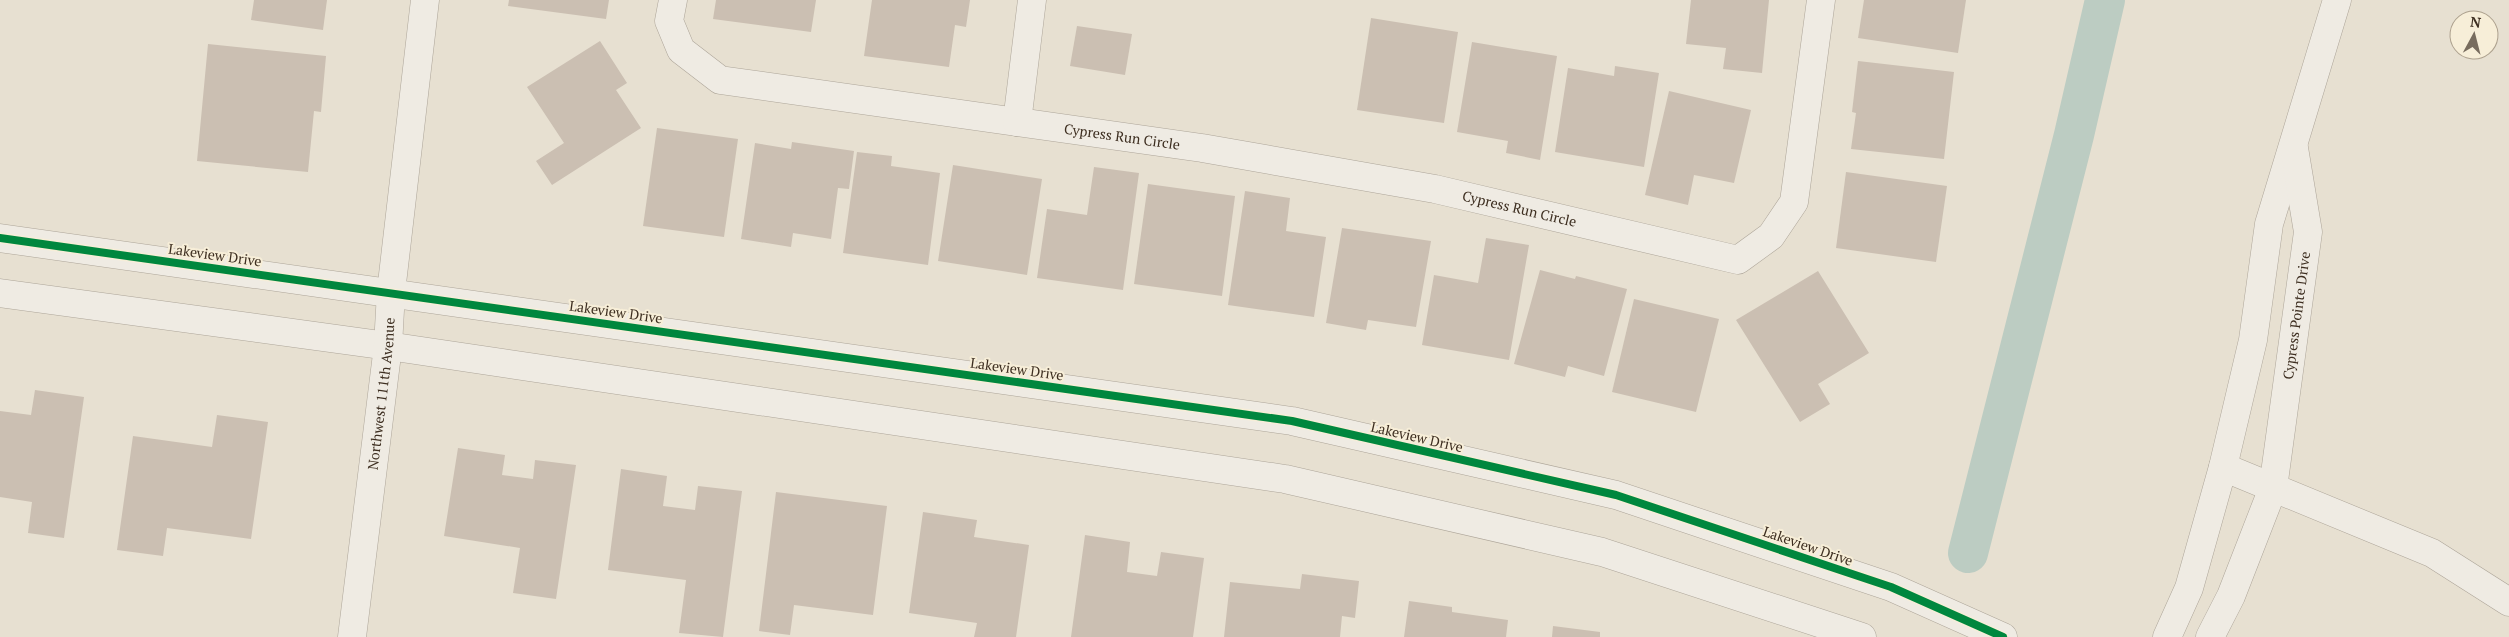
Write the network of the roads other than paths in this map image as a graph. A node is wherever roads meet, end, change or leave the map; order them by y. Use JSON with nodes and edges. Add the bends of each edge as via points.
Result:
{"nodes":[{"id":1,"x":425,"y":0,"type":"edge"},
{"id":2,"x":673,"y":0,"type":"edge"},
{"id":3,"x":1032,"y":0,"type":"edge"},
{"id":4,"x":1821,"y":0,"type":"edge"},
{"id":5,"x":2337,"y":0,"type":"edge"},
{"id":6,"x":1017,"y":122,"type":"junction"},
{"id":7,"x":2293,"y":142,"type":"junction"},
{"id":8,"x":0,"y":238,"type":"edge"},
{"id":9,"x":391,"y":292,"type":"junction"},
{"id":10,"x":0,"y":293,"type":"edge"},
{"id":11,"x":388,"y":346,"type":"junction"},
{"id":12,"x":2223,"y":467,"type":"junction"},
{"id":13,"x":2273,"y":488,"type":"junction"},
{"id":14,"x":2509,"y":602,"type":"edge"},
{"id":15,"x":352,"y":637,"type":"edge"},
{"id":16,"x":1862,"y":637,"type":"edge"},
{"id":17,"x":2004,"y":637,"type":"edge"},
{"id":18,"x":2167,"y":637,"type":"edge"},
{"id":19,"x":2210,"y":637,"type":"edge"}],
"edges":[{"from":1,"to":9,"type":"street","name":"Northwest 111th Avenue"},
{"from":2,"to":6,"type":"street","name":"Cypress Run Circle","via":[[669,21],[681,50],[720,80]]},
{"from":3,"to":6,"type":"street"},
{"from":4,"to":6,"type":"street","name":"Cypress Run Circle","via":[[1794,202],[1771,236],[1738,260],[1435,189],[1202,148]]},
{"from":5,"to":7,"type":"street","name":"Cypress Pointe Drive"},
{"from":7,"to":12,"type":"street","name":"Cypress Pointe Drive","via":[[2269,224],[2253,340]]},
{"from":7,"to":13,"type":"street","name":"Cypress Pointe Drive","via":[[2308,232]]},
{"from":8,"to":9,"type":"street","name":"Lakeview Drive"},
{"from":9,"to":11,"type":"street","name":"Northwest 111th Avenue"},
{"from":9,"to":17,"type":"street","name":"Lakeview Drive","via":[[1292,421],[1616,495],[1891,587]]},
{"from":10,"to":11,"type":"street"},
{"from":11,"to":15,"type":"street","name":"Northwest 111th Avenue"},
{"from":11,"to":16,"type":"street","via":[[1284,479],[1602,552]]},
{"from":12,"to":13,"type":"street"},
{"from":12,"to":18,"type":"street","name":"Cypress Pointe Drive","via":[[2189,588]]},
{"from":13,"to":14,"type":"street","via":[[2432,554]]},
{"from":13,"to":19,"type":"street","name":"Cypress Pointe Drive","via":[[2231,596]]}]}
